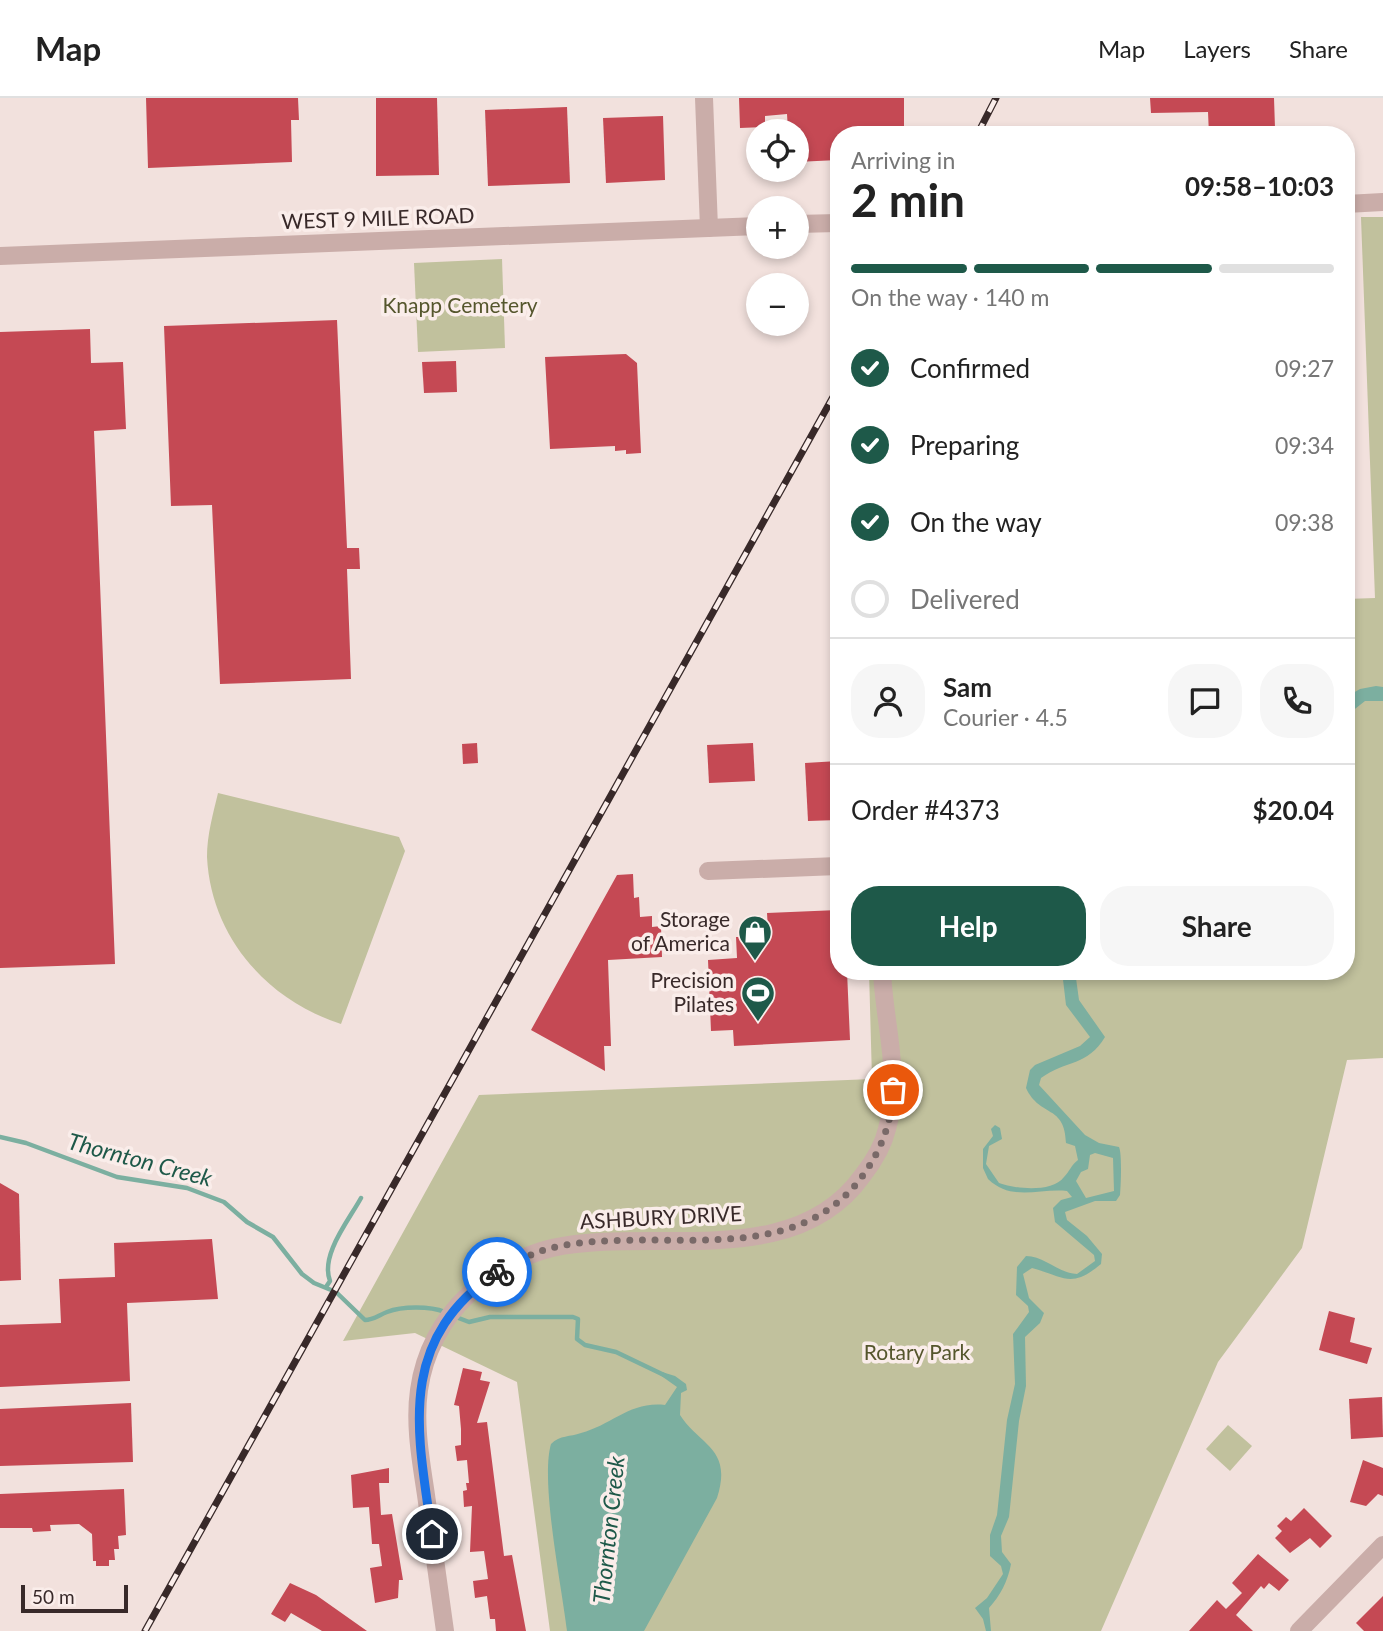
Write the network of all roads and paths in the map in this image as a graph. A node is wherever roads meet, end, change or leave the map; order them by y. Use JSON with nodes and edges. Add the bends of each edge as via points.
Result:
{"nodes":[{"id":1,"x":704,"y":98,"type":"edge"},
{"id":2,"x":1383,"y":202,"type":"edge"},
{"id":3,"x":1355,"y":204,"type":"edge"},
{"id":4,"x":830,"y":223,"type":"edge"},
{"id":5,"x":809,"y":224,"type":"edge"},
{"id":6,"x":746,"y":226,"type":"edge"},
{"id":7,"x":709,"y":228,"type":"junction"},
{"id":8,"x":0,"y":256,"type":"edge"},
{"id":9,"x":830,"y":866,"type":"edge"},
{"id":10,"x":708,"y":871,"type":"dead end"},
{"id":11,"x":883,"y":980,"type":"edge"},
{"id":12,"x":1383,"y":1545,"type":"edge"},
{"id":13,"x":445,"y":1631,"type":"edge"},
{"id":14,"x":1299,"y":1631,"type":"edge"}],
"edges":[{"from":1,"to":7,"type":"street"},
{"from":2,"to":3,"type":"street"},
{"from":4,"to":5,"type":"street"},
{"from":6,"to":7,"type":"street","name":"WEST 9 MILE ROAD"},
{"from":7,"to":8,"type":"street","name":"WEST 9 MILE ROAD"},
{"from":9,"to":10,"type":"street"},
{"from":11,"to":13,"type":"street","name":"ASHBURY DRIVE","via":[[893,1105],[878,1152],[840,1203],[819,1218],[776,1233],[550,1248],[498,1272],[451,1313],[425,1364],[417,1410]]},
{"from":12,"to":14,"type":"street"}]}
